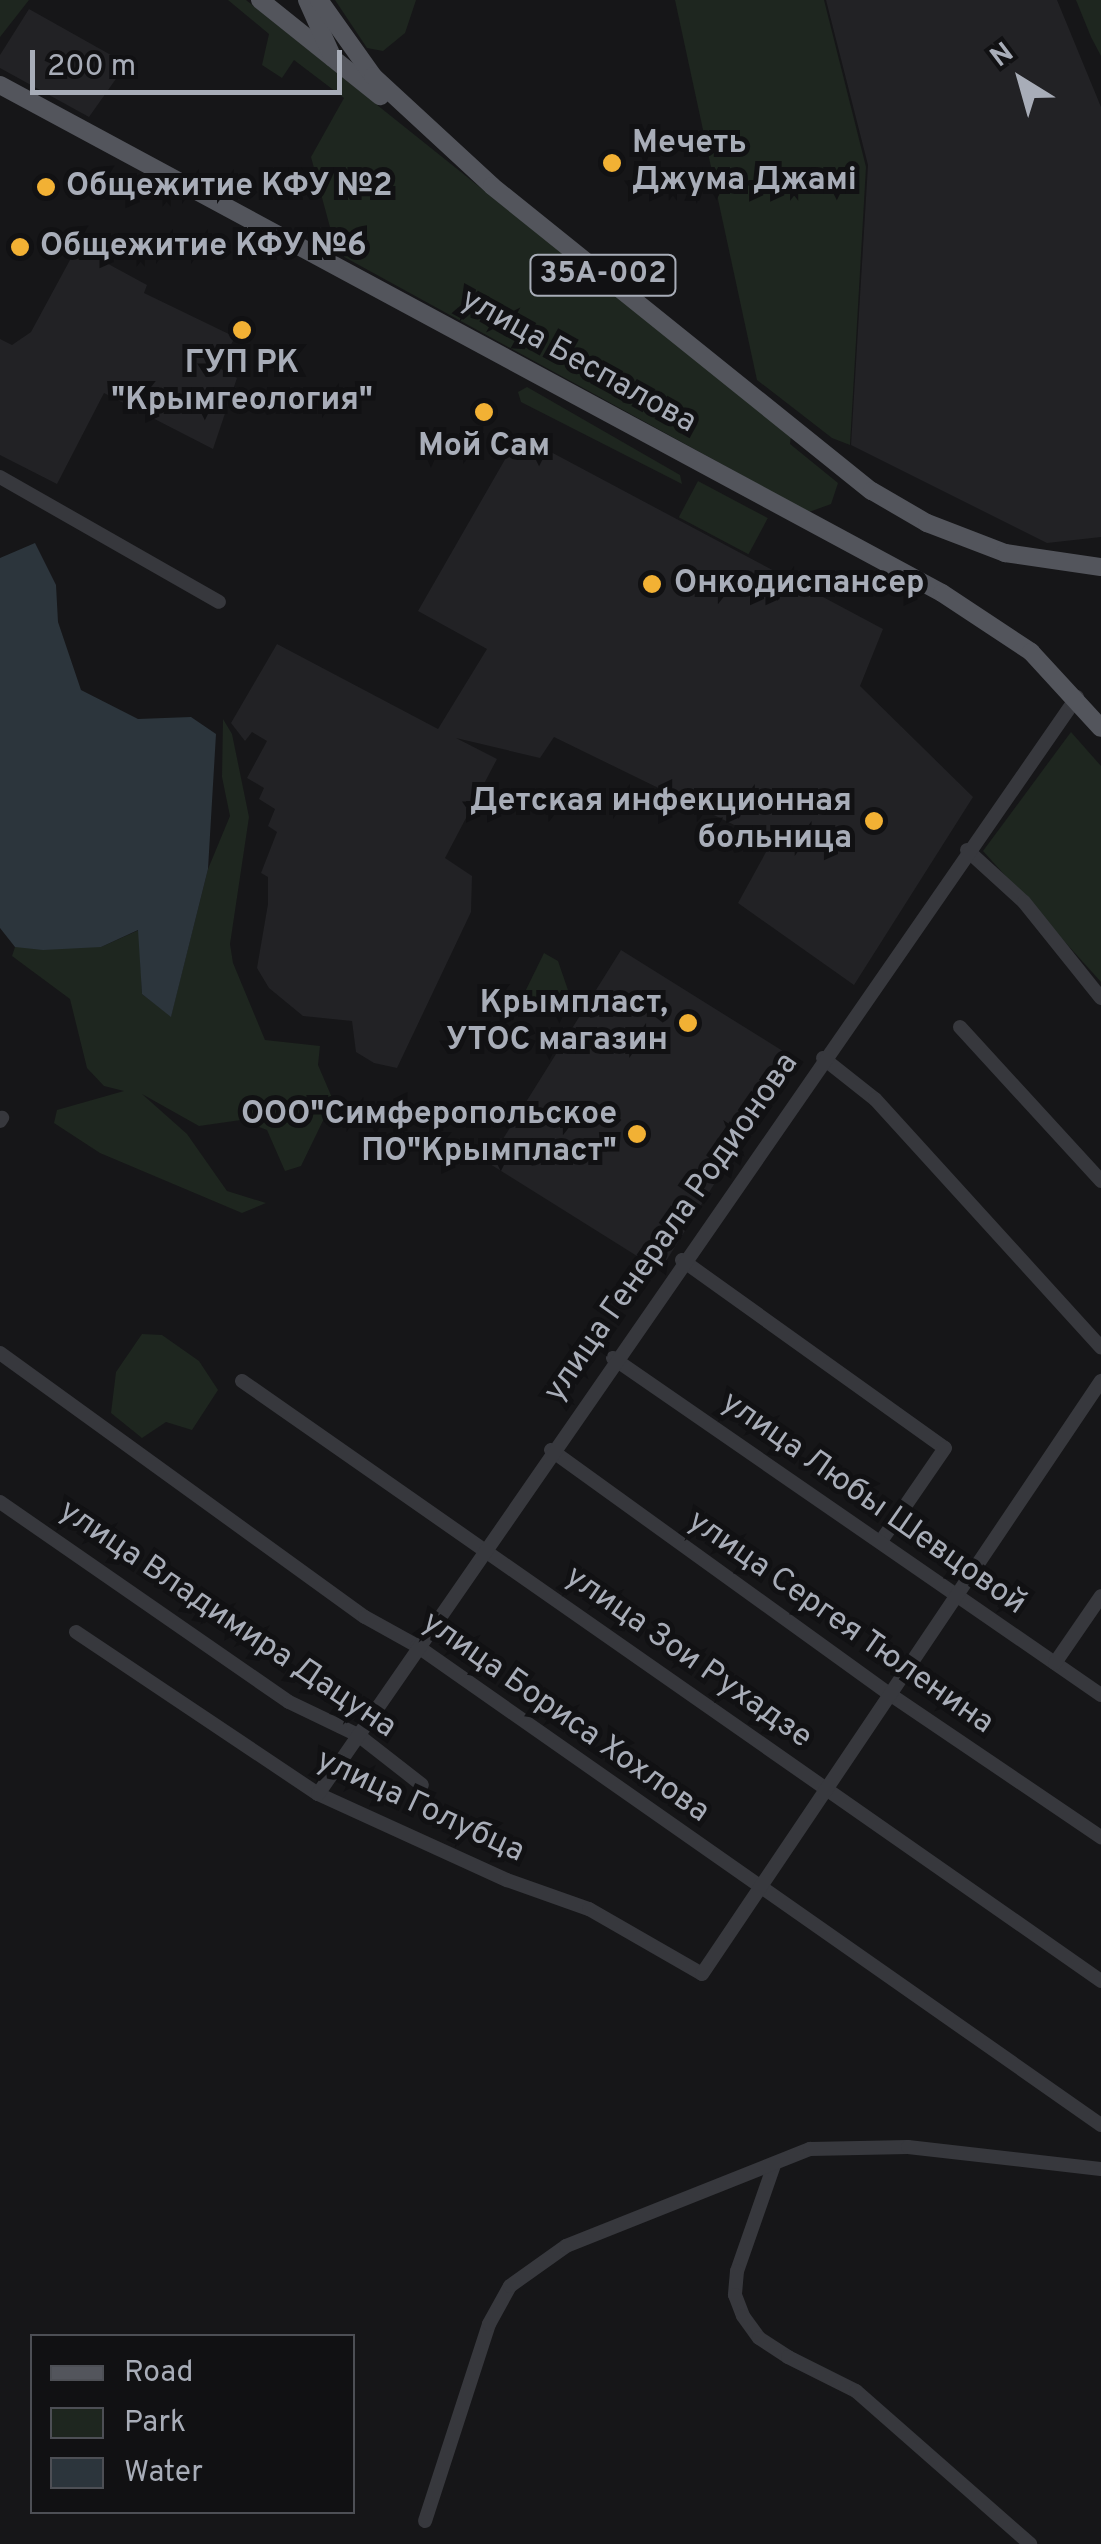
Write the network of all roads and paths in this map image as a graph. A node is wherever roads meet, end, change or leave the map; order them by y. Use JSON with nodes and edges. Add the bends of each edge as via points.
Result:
{"nodes":[{"id":1,"x":263,"y":0,"type":"edge"},
{"id":2,"x":307,"y":0,"type":"edge"},
{"id":3,"x":319,"y":0,"type":"edge"},
{"id":4,"x":326,"y":44,"type":"junction"},
{"id":5,"x":336,"y":63,"type":"junction"},
{"id":6,"x":0,"y":84,"type":"edge"},
{"id":7,"x":390,"y":93,"type":"junction"},
{"id":8,"x":456,"y":154,"type":"junction"},
{"id":9,"x":0,"y":477,"type":"edge"},
{"id":10,"x":1101,"y":567,"type":"edge"},
{"id":11,"x":219,"y":602,"type":"dead end"},
{"id":12,"x":1077,"y":697,"type":"junction"},
{"id":13,"x":1101,"y":728,"type":"edge"},
{"id":14,"x":967,"y":850,"type":"junction"},
{"id":15,"x":1101,"y":998,"type":"edge"},
{"id":16,"x":960,"y":1028,"type":"dead end"},
{"id":17,"x":823,"y":1058,"type":"junction"},
{"id":18,"x":1101,"y":1182,"type":"edge"},
{"id":19,"x":682,"y":1260,"type":"junction"},
{"id":20,"x":1101,"y":1348,"type":"edge"},
{"id":21,"x":0,"y":1354,"type":"edge"},
{"id":22,"x":613,"y":1358,"type":"junction"},
{"id":23,"x":1101,"y":1380,"type":"edge"},
{"id":24,"x":242,"y":1381,"type":"dead end"},
{"id":25,"x":551,"y":1450,"type":"junction"},
{"id":26,"x":0,"y":1502,"type":"edge"},
{"id":27,"x":881,"y":1541,"type":"junction"},
{"id":28,"x":483,"y":1550,"type":"junction"},
{"id":29,"x":957,"y":1596,"type":"junction"},
{"id":30,"x":1101,"y":1596,"type":"edge"},
{"id":31,"x":76,"y":1632,"type":"dead end"},
{"id":32,"x":417,"y":1646,"type":"junction"},
{"id":33,"x":1055,"y":1663,"type":"junction"},
{"id":34,"x":890,"y":1695,"type":"junction"},
{"id":35,"x":1101,"y":1695,"type":"edge"},
{"id":36,"x":358,"y":1736,"type":"junction"},
{"id":37,"x":422,"y":1785,"type":"dead end"},
{"id":38,"x":828,"y":1789,"type":"junction"},
{"id":39,"x":318,"y":1794,"type":"junction"},
{"id":40,"x":1101,"y":1837,"type":"edge"},
{"id":41,"x":762,"y":1888,"type":"junction"},
{"id":42,"x":1101,"y":1981,"type":"edge"},
{"id":43,"x":1101,"y":2124,"type":"edge"},
{"id":44,"x":774,"y":2165,"type":"junction"},
{"id":45,"x":1101,"y":2170,"type":"edge"},
{"id":46,"x":425,"y":2521,"type":"dead end"},
{"id":47,"x":1030,"y":2544,"type":"edge"}],
"edges":[{"from":1,"to":4,"type":"main road"},
{"from":1,"to":5,"type":"main road"},
{"from":2,"to":4,"type":"main road"},
{"from":3,"to":7,"type":"main road","number":"35А-002"},
{"from":4,"to":5,"type":"main road"},
{"from":4,"to":7,"type":"main road"},
{"from":5,"to":8,"type":"main road","number":"35А-002"},
{"from":6,"to":12,"type":"main road","name":"улица Беспалова","via":[[942,593],[1018,642]]},
{"from":7,"to":8,"type":"main road","number":"35А-002"},
{"from":8,"to":10,"type":"main road","number":"35А-002","via":[[886,500],[1005,554]]},
{"from":9,"to":11,"type":"street"},
{"from":12,"to":13,"type":"main road","name":"улица Беспалова"},
{"from":12,"to":14,"type":"street","name":"улица Генерала Родионова"},
{"from":14,"to":15,"type":"street","via":[[1024,902]]},
{"from":14,"to":17,"type":"street","name":"улица Генерала Родионова"},
{"from":16,"to":18,"type":"street"},
{"from":17,"to":19,"type":"street","name":"улица Генерала Родионова"},
{"from":17,"to":20,"type":"street","via":[[874,1099]]},
{"from":19,"to":22,"type":"street","name":"улица Генерала Родионова"},
{"from":19,"to":27,"type":"street","via":[[945,1448]]},
{"from":21,"to":32,"type":"street","name":"улица Бориса Хохлова","via":[[365,1617]]},
{"from":22,"to":25,"type":"street","name":"улица Генерала Родионова"},
{"from":22,"to":27,"type":"street","name":"улица Любы Шевцовой"},
{"from":23,"to":29,"type":"street"},
{"from":24,"to":28,"type":"street","name":"улица Зои Рухадзе"},
{"from":25,"to":28,"type":"street","name":"улица Генерала Родионова"},
{"from":25,"to":34,"type":"street","name":"улица Сергея Тюленина"},
{"from":26,"to":36,"type":"street","name":"улица Владимира Дацуна","via":[[289,1702]]},
{"from":27,"to":29,"type":"street","name":"улица Любы Шевцовой"},
{"from":28,"to":32,"type":"street","name":"улица Генерала Родионова"},
{"from":28,"to":38,"type":"street","name":"улица Зои Рухадзе"},
{"from":29,"to":33,"type":"street","name":"улица Любы Шевцовой"},
{"from":29,"to":34,"type":"street"},
{"from":30,"to":33,"type":"street"},
{"from":31,"to":39,"type":"street","name":"улица Голубца"},
{"from":32,"to":36,"type":"street","name":"улица Генерала Родионова"},
{"from":32,"to":41,"type":"street","name":"улица Бориса Хохлова"},
{"from":33,"to":35,"type":"street","name":"улица Любы Шевцовой"},
{"from":34,"to":38,"type":"street"},
{"from":34,"to":40,"type":"street","name":"улица Сергея Тюленина"},
{"from":36,"to":37,"type":"street","name":"улица Владимира Дацуна"},
{"from":36,"to":39,"type":"street","name":"улица Генерала Родионова"},
{"from":38,"to":41,"type":"street"},
{"from":38,"to":42,"type":"street","name":"улица Зои Рухадзе"},
{"from":39,"to":41,"type":"street","name":"улица Голубца","via":[[507,1880],[589,1909],[702,1974]]},
{"from":41,"to":43,"type":"street","name":"улица Бориса Хохлова"},
{"from":44,"to":45,"type":"street","via":[[810,2149],[881,2146]]},
{"from":44,"to":46,"type":"street","via":[[566,2246],[510,2286],[450,2430]]},
{"from":44,"to":47,"type":"street","via":[[737,2271],[743,2316],[788,2357],[856,2391]]}]}
